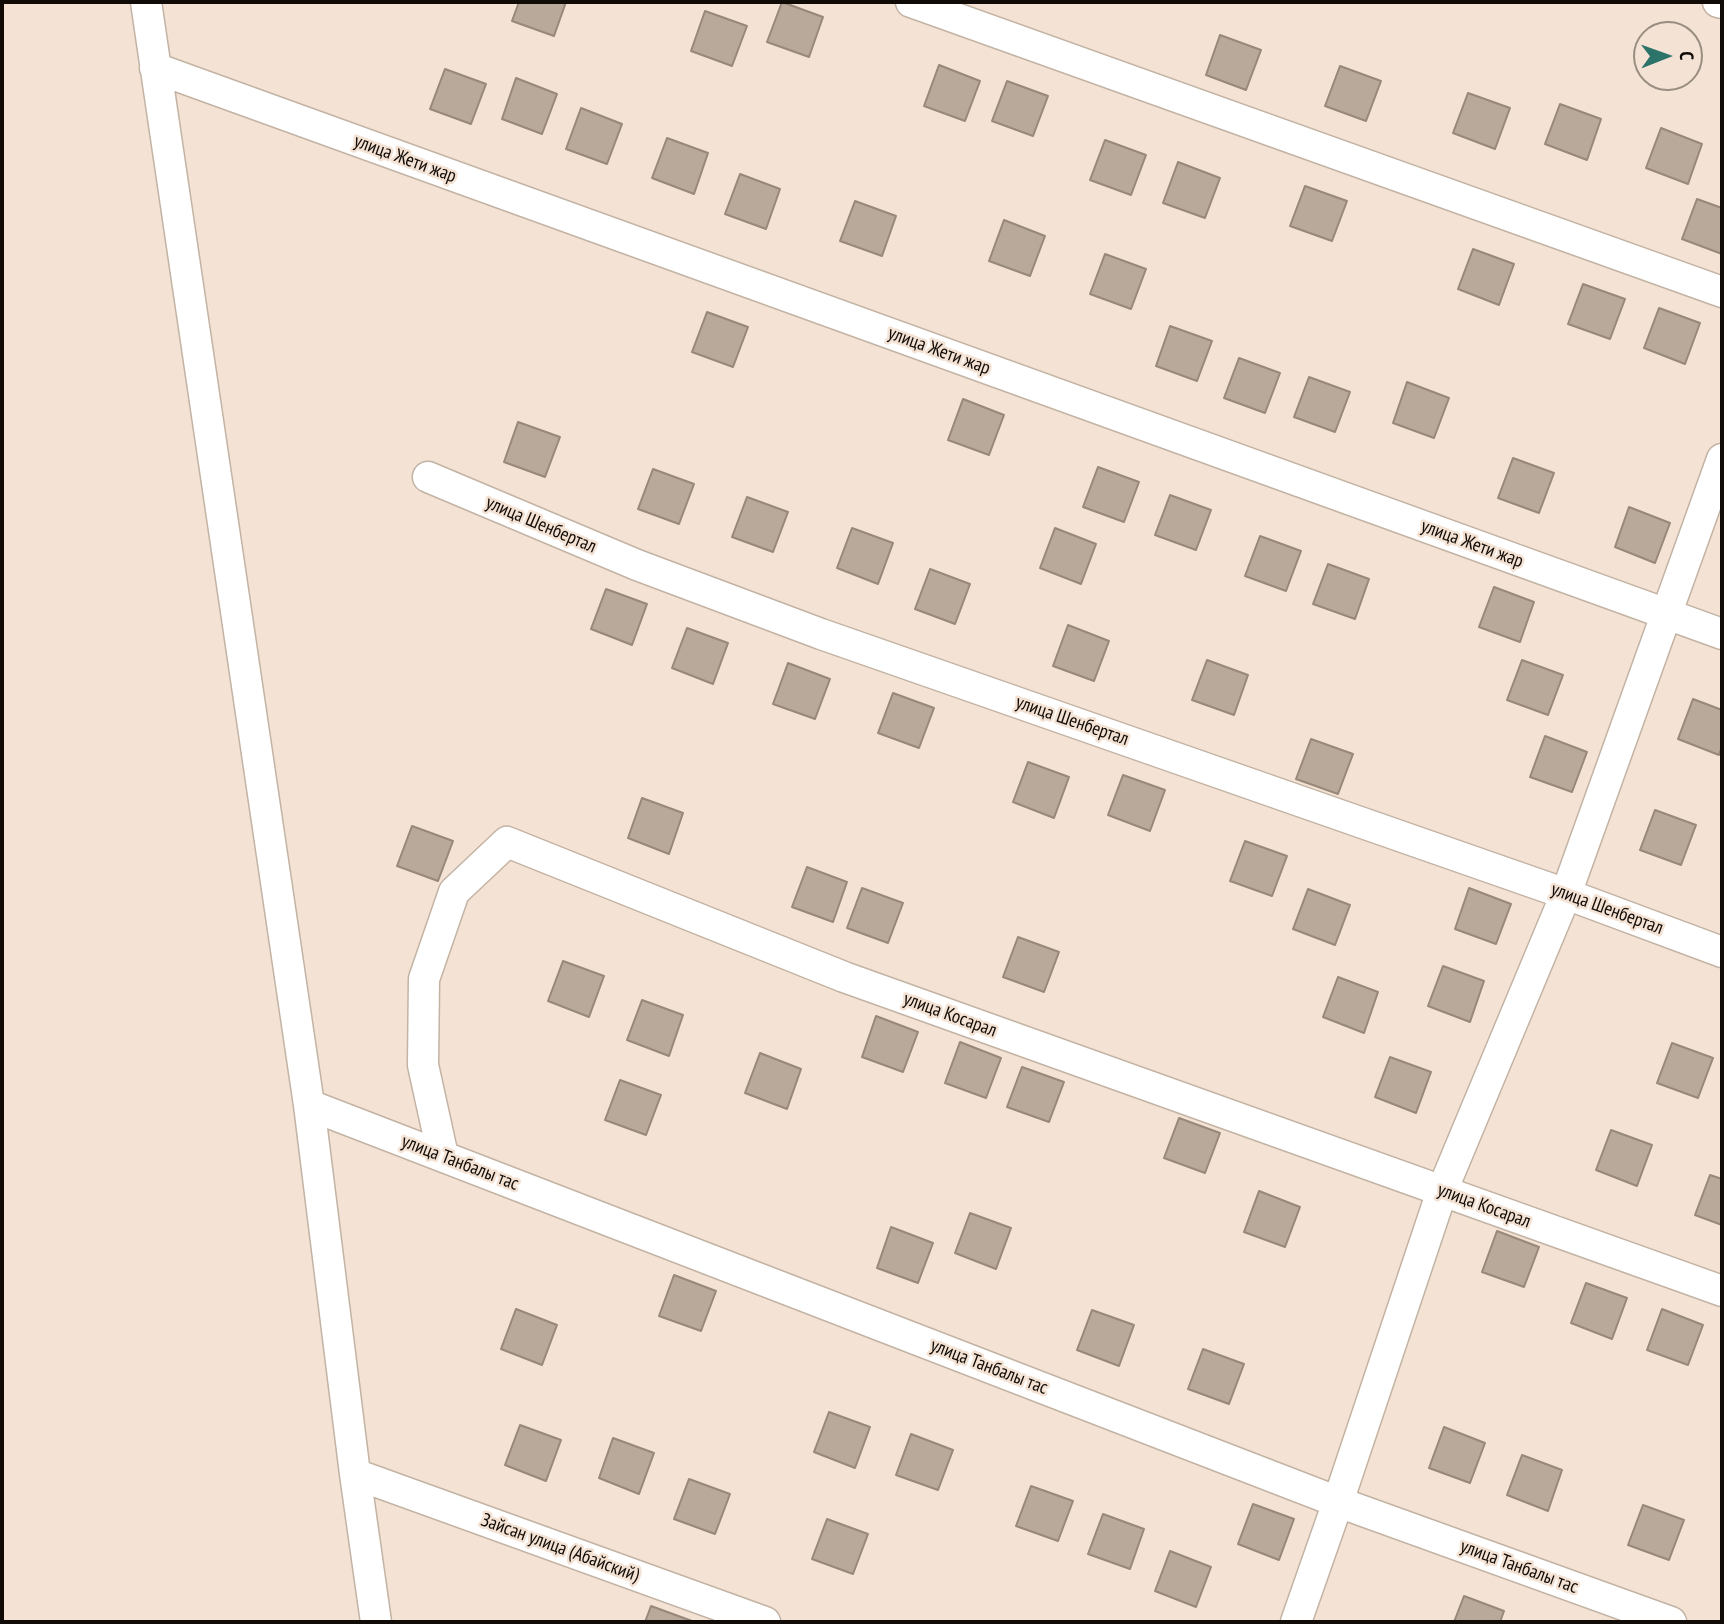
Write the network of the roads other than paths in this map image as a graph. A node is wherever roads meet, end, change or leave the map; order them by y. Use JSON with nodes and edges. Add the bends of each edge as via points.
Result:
{"nodes":[{"id":1,"x":146,"y":2,"type":"edge"},
{"id":2,"x":911,"y":2,"type":"edge"},
{"id":3,"x":155,"y":68,"type":"junction"},
{"id":4,"x":1722,"y":292,"type":"edge"},
{"id":5,"x":1722,"y":459,"type":"edge"},
{"id":6,"x":428,"y":477,"type":"dead end"},
{"id":7,"x":1667,"y":614,"type":"junction"},
{"id":8,"x":1722,"y":634,"type":"edge"},
{"id":9,"x":1566,"y":894,"type":"junction"},
{"id":10,"x":1722,"y":952,"type":"edge"},
{"id":11,"x":309,"y":1105,"type":"junction"},
{"id":12,"x":443,"y":1156,"type":"junction"},
{"id":13,"x":1442,"y":1191,"type":"junction"},
{"id":14,"x":1722,"y":1291,"type":"edge"},
{"id":15,"x":355,"y":1474,"type":"junction"},
{"id":16,"x":1338,"y":1502,"type":"junction"},
{"id":17,"x":376,"y":1622,"type":"edge"},
{"id":18,"x":765,"y":1622,"type":"edge"},
{"id":19,"x":1296,"y":1622,"type":"edge"},
{"id":20,"x":1671,"y":1622,"type":"edge"}],
"edges":[{"from":1,"to":3,"type":"street"},
{"from":2,"to":4,"type":"street"},
{"from":3,"to":7,"type":"street","name":"улица Жети жар"},
{"from":3,"to":11,"type":"street"},
{"from":5,"to":7,"type":"street"},
{"from":6,"to":9,"type":"street","name":"улица Шенбертал","via":[[637,565],[809,629]]},
{"from":7,"to":8,"type":"street","name":"улица Жети жар"},
{"from":7,"to":9,"type":"street"},
{"from":9,"to":10,"type":"street","name":"улица Шенбертал"},
{"from":9,"to":13,"type":"street"},
{"from":11,"to":12,"type":"street","name":"улица Танбалы тас"},
{"from":11,"to":15,"type":"street"},
{"from":12,"to":13,"type":"street","name":"улица Косарал","via":[[424,1065],[424,979],[454,892],[507,842],[844,977]]},
{"from":12,"to":16,"type":"street","name":"улица Танбалы тас"},
{"from":13,"to":14,"type":"street","name":"улица Косарал"},
{"from":13,"to":16,"type":"street"},
{"from":15,"to":17,"type":"street"},
{"from":15,"to":18,"type":"street","name":"Зайсан улица (Абайский)"},
{"from":16,"to":19,"type":"street"},
{"from":16,"to":20,"type":"street","name":"улица Танбалы тас"}]}
